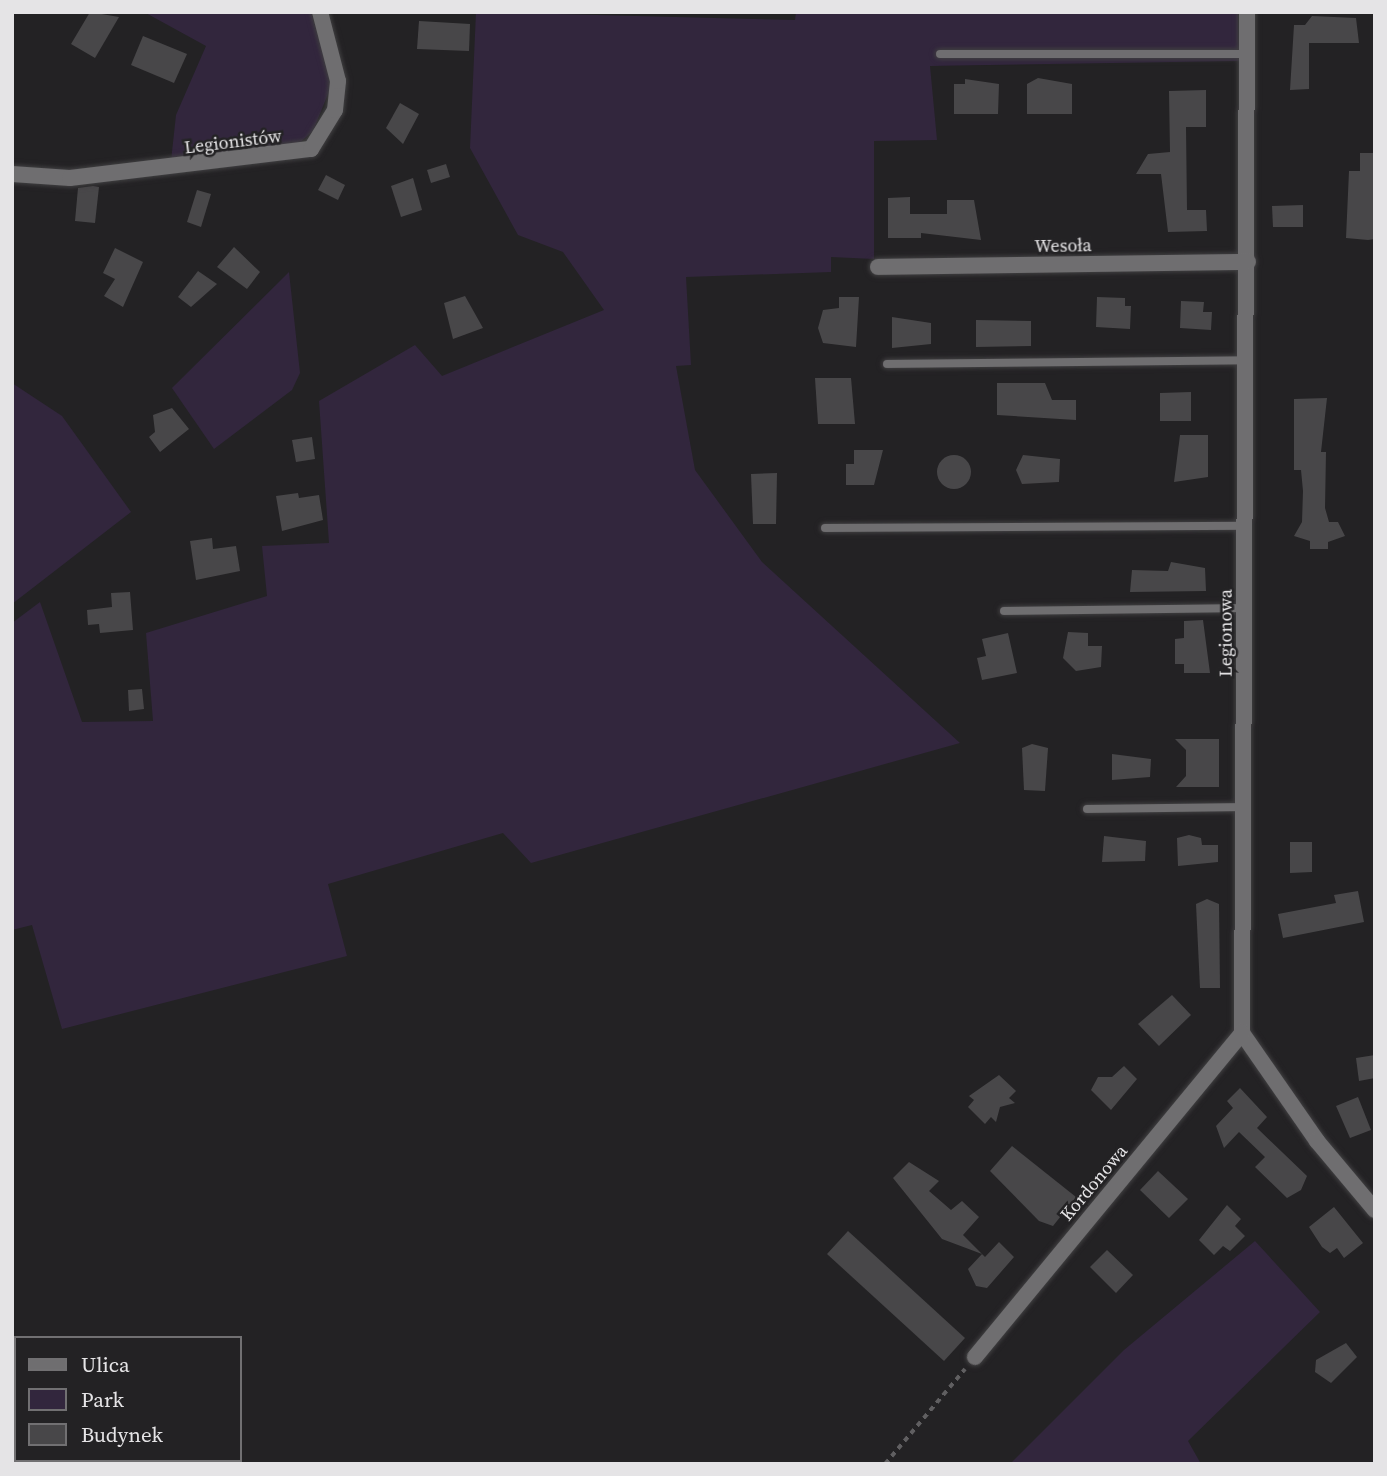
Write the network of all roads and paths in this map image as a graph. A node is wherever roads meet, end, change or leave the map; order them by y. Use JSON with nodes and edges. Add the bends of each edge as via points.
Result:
{"nodes":[{"id":1,"x":320,"y":12,"type":"edge"},
{"id":2,"x":1247,"y":12,"type":"edge"},
{"id":3,"x":940,"y":54,"type":"dead end"},
{"id":4,"x":1247,"y":54,"type":"junction"},
{"id":5,"x":12,"y":174,"type":"edge"},
{"id":6,"x":1248,"y":262,"type":"junction"},
{"id":7,"x":878,"y":267,"type":"dead end"},
{"id":8,"x":1247,"y":360,"type":"junction"},
{"id":9,"x":887,"y":365,"type":"dead end"},
{"id":10,"x":1246,"y":526,"type":"junction"},
{"id":11,"x":825,"y":528,"type":"dead end"},
{"id":12,"x":1245,"y":608,"type":"junction"},
{"id":13,"x":1004,"y":611,"type":"dead end"},
{"id":14,"x":1244,"y":807,"type":"junction"},
{"id":15,"x":1087,"y":809,"type":"dead end"},
{"id":16,"x":1242,"y":1033,"type":"junction"},
{"id":17,"x":1375,"y":1210,"type":"edge"},
{"id":18,"x":975,"y":1357,"type":"joint"},
{"id":19,"x":885,"y":1464,"type":"edge"}],
"edges":[{"from":1,"to":5,"type":"street","name":"Legionistów","via":[[338,81],[335,110],[311,149],[70,178]]},
{"from":2,"to":4,"type":"street","name":"Legionowa"},
{"from":3,"to":4,"type":"lane"},
{"from":4,"to":6,"type":"street","name":"Legionowa"},
{"from":6,"to":7,"type":"street","name":"Wesoła"},
{"from":6,"to":8,"type":"street","name":"Legionowa"},
{"from":8,"to":9,"type":"lane"},
{"from":8,"to":10,"type":"street","name":"Legionowa"},
{"from":10,"to":11,"type":"lane"},
{"from":10,"to":12,"type":"street","name":"Legionowa"},
{"from":12,"to":13,"type":"lane"},
{"from":12,"to":14,"type":"street","name":"Legionowa"},
{"from":14,"to":15,"type":"lane"},
{"from":14,"to":16,"type":"street","name":"Legionowa"},
{"from":16,"to":17,"type":"street","via":[[1317,1141]]},
{"from":16,"to":18,"type":"street","name":"Kordonowa"},
{"from":18,"to":19,"type":"path"}]}
